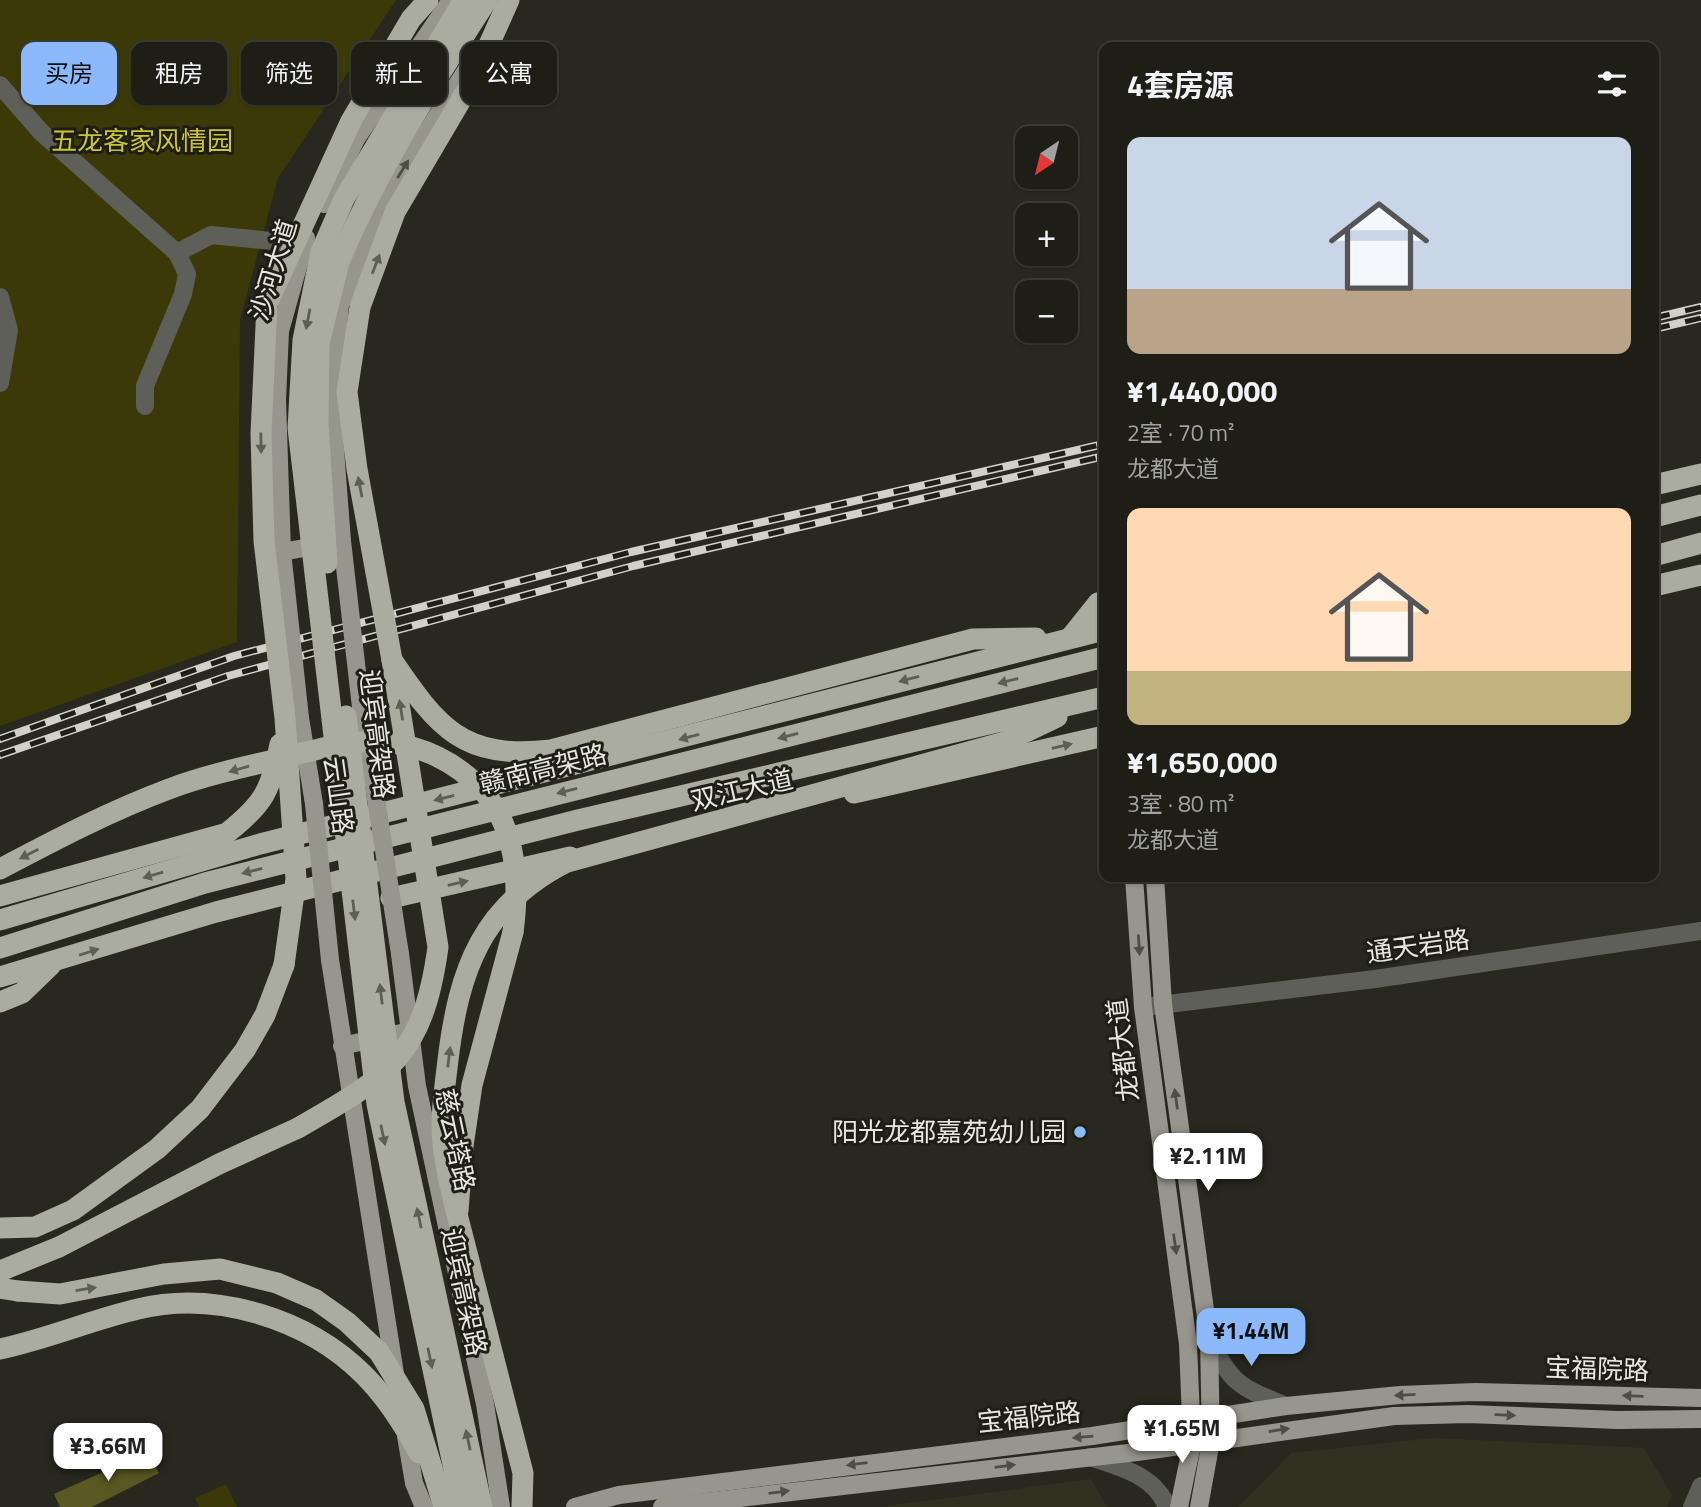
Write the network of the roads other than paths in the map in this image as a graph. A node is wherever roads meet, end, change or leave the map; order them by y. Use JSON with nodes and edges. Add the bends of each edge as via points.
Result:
{"nodes":[{"id":1,"x":428,"y":0,"type":"edge"},
{"id":2,"x":451,"y":0,"type":"edge"},
{"id":3,"x":464,"y":0,"type":"edge"},
{"id":4,"x":487,"y":0,"type":"edge"},
{"id":5,"x":510,"y":0,"type":"edge"},
{"id":6,"x":0,"y":85,"type":"edge"},
{"id":7,"x":303,"y":244,"type":"junction"},
{"id":8,"x":177,"y":253,"type":"junction"},
{"id":9,"x":0,"y":297,"type":"edge"},
{"id":10,"x":2,"y":357,"type":"edge"},
{"id":11,"x":0,"y":383,"type":"edge"},
{"id":12,"x":145,"y":406,"type":"dead end"},
{"id":13,"x":1701,"y":474,"type":"edge"},
{"id":14,"x":1659,"y":484,"type":"edge"},
{"id":15,"x":1701,"y":505,"type":"edge"},
{"id":16,"x":1659,"y":516,"type":"edge"},
{"id":17,"x":342,"y":541,"type":"junction"},
{"id":18,"x":1701,"y":543,"type":"edge"},
{"id":19,"x":282,"y":552,"type":"junction"},
{"id":20,"x":1659,"y":555,"type":"edge"},
{"id":21,"x":1701,"y":575,"type":"edge"},
{"id":22,"x":1659,"y":585,"type":"edge"},
{"id":23,"x":1099,"y":603,"type":"edge"},
{"id":24,"x":1099,"y":631,"type":"edge"},
{"id":25,"x":1070,"y":638,"type":"junction"},
{"id":26,"x":1099,"y":658,"type":"edge"},
{"id":27,"x":393,"y":660,"type":"junction"},
{"id":28,"x":1098,"y":699,"type":"edge"},
{"id":29,"x":292,"y":718,"type":"junction"},
{"id":30,"x":1099,"y":737,"type":"edge"},
{"id":31,"x":0,"y":869,"type":"edge"},
{"id":32,"x":1134,"y":882,"type":"edge"},
{"id":33,"x":1155,"y":882,"type":"edge"},
{"id":34,"x":0,"y":896,"type":"edge"},
{"id":35,"x":391,"y":898,"type":"junction"},
{"id":36,"x":2,"y":919,"type":"edge"},
{"id":37,"x":1701,"y":931,"type":"edge"},
{"id":38,"x":0,"y":948,"type":"edge"},
{"id":39,"x":52,"y":964,"type":"junction"},
{"id":40,"x":0,"y":977,"type":"edge"},
{"id":41,"x":0,"y":1002,"type":"edge"},
{"id":42,"x":1163,"y":1004,"type":"junction"},
{"id":43,"x":1143,"y":1007,"type":"junction"},
{"id":44,"x":410,"y":1031,"type":"junction"},
{"id":45,"x":342,"y":1046,"type":"junction"},
{"id":46,"x":458,"y":1216,"type":"junction"},
{"id":47,"x":0,"y":1228,"type":"edge"},
{"id":48,"x":0,"y":1271,"type":"edge"},
{"id":49,"x":0,"y":1287,"type":"edge"},
{"id":50,"x":1209,"y":1339,"type":"junction"},
{"id":51,"x":0,"y":1349,"type":"edge"},
{"id":52,"x":1701,"y":1398,"type":"edge"},
{"id":53,"x":1286,"y":1406,"type":"junction"},
{"id":54,"x":1211,"y":1419,"type":"junction"},
{"id":55,"x":1701,"y":1419,"type":"edge"},
{"id":56,"x":1191,"y":1423,"type":"junction"},
{"id":57,"x":1212,"y":1441,"type":"junction"},
{"id":58,"x":1192,"y":1444,"type":"junction"},
{"id":59,"x":1090,"y":1457,"type":"junction"},
{"id":60,"x":434,"y":1480,"type":"junction"},
{"id":61,"x":1701,"y":1486,"type":"edge"},
{"id":62,"x":424,"y":1507,"type":"edge"},
{"id":63,"x":444,"y":1507,"type":"edge"},
{"id":64,"x":462,"y":1507,"type":"edge"},
{"id":65,"x":482,"y":1507,"type":"edge"},
{"id":66,"x":501,"y":1507,"type":"edge"},
{"id":67,"x":522,"y":1507,"type":"edge"},
{"id":68,"x":575,"y":1507,"type":"edge"},
{"id":69,"x":662,"y":1507,"type":"edge"},
{"id":70,"x":1167,"y":1507,"type":"edge"},
{"id":71,"x":1179,"y":1507,"type":"edge"},
{"id":72,"x":1199,"y":1507,"type":"edge"},
{"id":73,"x":1692,"y":1507,"type":"edge"}],
"edges":[{"from":1,"to":29,"type":"highway","one_way":true,"bridge":true,"via":[[411,19],[351,121],[267,304],[261,434],[264,541]]},
{"from":2,"to":7,"type":"main road","name":"沙河大道","via":[[356,139]]},
{"from":3,"to":64,"type":"highway","name":"迎宾高架路","one_way":true,"bridge":true,"via":[[344,199],[321,252],[303,341],[298,428],[377,1104]]},
{"from":65,"to":4,"type":"highway","name":"迎宾高架路","one_way":true,"bridge":true,"via":[[394,1102],[327,561],[318,424],[319,343],[339,262],[394,146]]},
{"from":17,"to":5,"type":"main road","one_way":true,"via":[[331,398],[340,305],[392,187]]},
{"from":27,"to":5,"type":"highway","one_way":true,"bridge":true,"via":[[347,392],[360,307],[395,212],[474,78]]},
{"from":6,"to":8,"type":"street","via":[[41,132]]},
{"from":7,"to":8,"type":"street","via":[[211,235]]},
{"from":7,"to":19,"type":"main road","name":"沙河大道","via":[[279,331]]},
{"from":8,"to":12,"type":"street","via":[[187,274],[183,294],[145,386]]},
{"from":9,"to":10,"type":"street","via":[[9,330]]},
{"from":10,"to":11,"type":"street"},
{"from":13,"to":14,"type":"highway"},
{"from":15,"to":16,"type":"highway"},
{"from":17,"to":19,"type":"main road"},
{"from":17,"to":35,"type":"main road","name":"云山路","bridge":true,"via":[[361,707]]},
{"from":18,"to":20,"type":"highway"},
{"from":19,"to":29,"type":"main road","name":"云山路","bridge":true},
{"from":21,"to":22,"type":"highway"},
{"from":23,"to":25,"type":"highway"},
{"from":24,"to":25,"type":"highway"},
{"from":25,"to":27,"type":"highway","via":[[973,639],[551,750],[524,753],[471,744],[451,730],[425,710]]},
{"from":25,"to":36,"type":"highway","one_way":true,"via":[[260,844]]},
{"from":26,"to":38,"type":"highway","name":"赣南高架路","one_way":true,"via":[[205,883]]},
{"from":48,"to":27,"type":"highway","one_way":true,"bridge":true,"via":[[59,1247],[298,1128],[367,1089],[400,1057],[420,1025],[433,989],[438,947]]},
{"from":39,"to":28,"type":"highway","one_way":true,"via":[[216,912],[537,830]]},
{"from":46,"to":28,"type":"highway","one_way":true,"bridge":true,"via":[[443,1143],[454,1016],[466,970],[481,938],[503,907],[537,877],[604,850],[1005,742]]},
{"from":29,"to":34,"type":"highway","bridge":true,"via":[[273,780],[253,812],[226,832]]},
{"from":29,"to":45,"type":"main road","name":"云山路","bridge":true,"via":[[314,804]]},
{"from":29,"to":47,"type":"highway","bridge":true,"via":[[296,879],[284,965],[246,1050],[200,1109],[115,1180],[73,1210],[35,1227]]},
{"from":35,"to":30,"type":"highway","name":"双江大道","one_way":true},
{"from":46,"to":31,"type":"highway","one_way":true,"bridge":true,"via":[[472,1085],[517,903],[515,861],[506,824],[470,777],[442,758],[386,742],[323,748],[171,788]]},
{"from":32,"to":43,"type":"main road","name":"龙都大道","one_way":true},
{"from":33,"to":42,"type":"main road","name":"龙都大道"},
{"from":35,"to":44,"type":"main road","name":"云山路","bridge":true},
{"from":37,"to":42,"type":"street","name":"通天岩路","via":[[1374,979]]},
{"from":39,"to":40,"type":"highway"},
{"from":39,"to":41,"type":"highway","via":[[22,993]]},
{"from":42,"to":43,"type":"street","name":"通天岩路"},
{"from":50,"to":42,"type":"main road","name":"龙都大道","one_way":true},
{"from":43,"to":56,"type":"main road","name":"龙都大道","one_way":true,"via":[[1188,1344]]},
{"from":44,"to":45,"type":"main road"},
{"from":44,"to":66,"type":"main road","name":"慈云塔路","via":[[417,1086],[485,1404]]},
{"from":45,"to":62,"type":"main road","via":[[414,1483]]},
{"from":46,"to":67,"type":"highway","bridge":true,"via":[[523,1473]]},
{"from":49,"to":60,"type":"highway","one_way":true,"bridge":true,"via":[[60,1294],[164,1274],[220,1269],[277,1283],[316,1300],[379,1352],[414,1409]]},
{"from":50,"to":53,"type":"street","via":[[1229,1376]]},
{"from":50,"to":54,"type":"main road","name":"龙都大道"},
{"from":51,"to":60,"type":"highway","bridge":true,"via":[[139,1308],[181,1303],[259,1313],[293,1327],[363,1374],[387,1401]]},
{"from":52,"to":53,"type":"main road","name":"宝福院路","one_way":true,"via":[[1475,1392]]},
{"from":53,"to":54,"type":"main road","name":"宝福院路"},
{"from":54,"to":56,"type":"main road","name":"宝福院路"},
{"from":54,"to":57,"type":"main road","name":"龙都大道"},
{"from":57,"to":55,"type":"main road","name":"宝福院路","one_way":true,"via":[[1394,1416]]},
{"from":56,"to":58,"type":"main road","name":"龙都大道"},
{"from":56,"to":68,"type":"main road","name":"宝福院路","one_way":true,"via":[[619,1495]]},
{"from":57,"to":58,"type":"main road","name":"宝福院路"},
{"from":57,"to":72,"type":"main road","name":"龙都大道"},
{"from":58,"to":59,"type":"main road","name":"宝福院路"},
{"from":58,"to":71,"type":"main road","name":"龙都大道"},
{"from":69,"to":59,"type":"main road","name":"宝福院路","one_way":true},
{"from":59,"to":70,"type":"street","via":[[1137,1473],[1163,1496]]},
{"from":60,"to":63,"type":"highway","bridge":true},
{"from":61,"to":73,"type":"street"}]}
